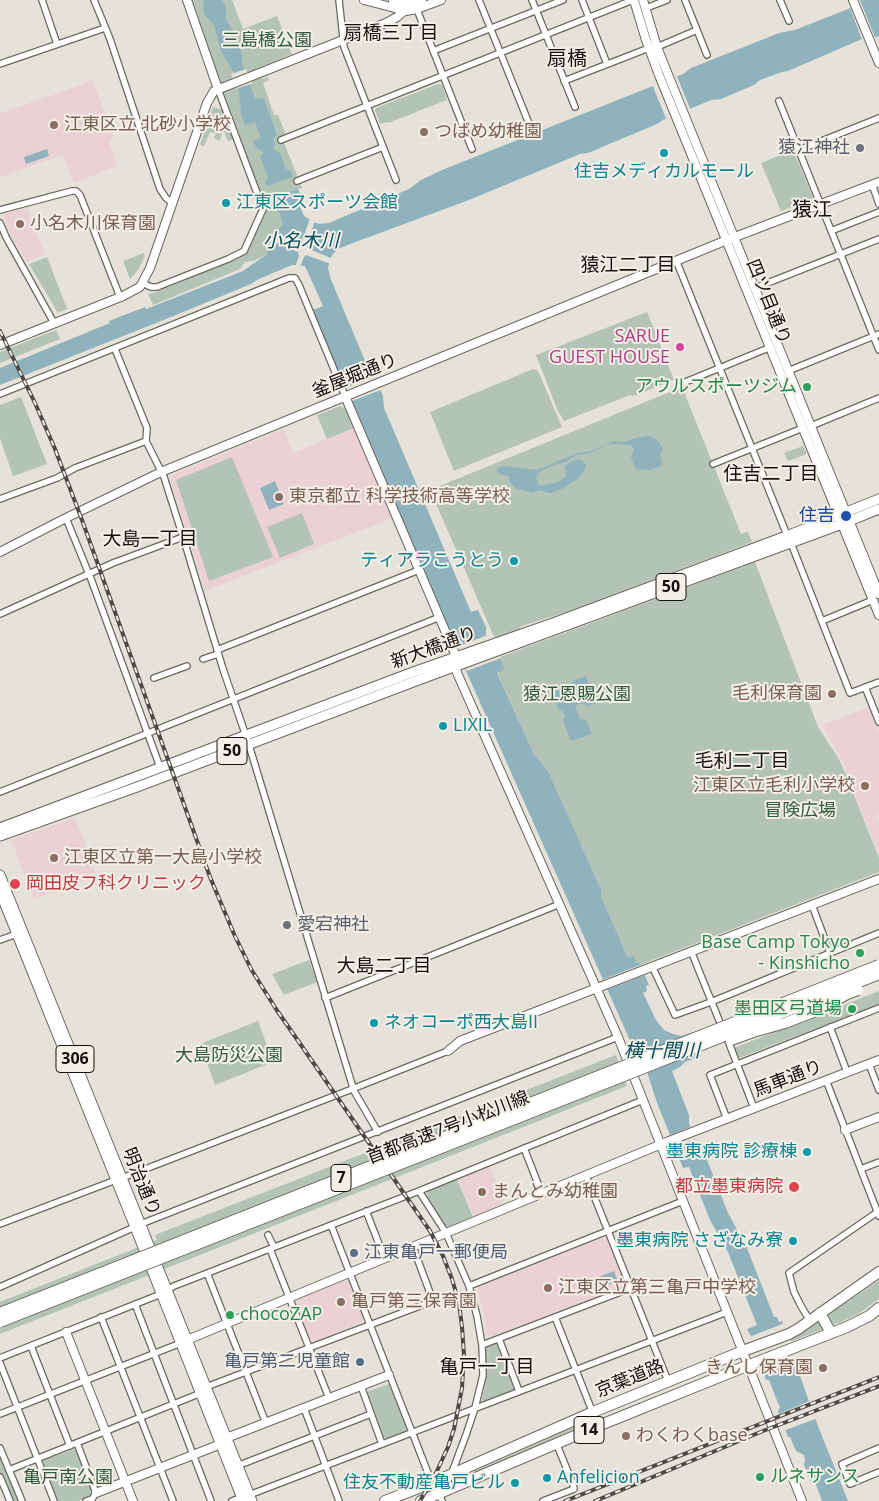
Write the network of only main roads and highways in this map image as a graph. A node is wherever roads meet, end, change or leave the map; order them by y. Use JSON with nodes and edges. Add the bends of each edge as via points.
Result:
{"nodes":[{"id":1,"x":879,"y":499,"type":"edge"},
{"id":2,"x":879,"y":509,"type":"edge"},
{"id":3,"x":844,"y":518,"type":"junction"},
{"id":4,"x":247,"y":741,"type":"junction"},
{"id":5,"x":0,"y":828,"type":"edge"},
{"id":6,"x":0,"y":836,"type":"edge"},
{"id":7,"x":0,"y":875,"type":"edge"},
{"id":8,"x":0,"y":892,"type":"edge"},
{"id":9,"x":879,"y":959,"type":"edge"},
{"id":10,"x":879,"y":966,"type":"edge"},
{"id":11,"x":879,"y":974,"type":"edge"},
{"id":12,"x":879,"y":981,"type":"edge"},
{"id":13,"x":683,"y":1044,"type":"junction"},
{"id":14,"x":640,"y":1070,"type":"junction"},
{"id":15,"x":119,"y":1179,"type":"junction"},
{"id":16,"x":879,"y":1272,"type":"edge"},
{"id":17,"x":879,"y":1308,"type":"edge"},
{"id":18,"x":0,"y":1313,"type":"edge"},
{"id":19,"x":820,"y":1313,"type":"junction"},
{"id":20,"x":0,"y":1322,"type":"edge"},
{"id":21,"x":831,"y":1333,"type":"junction"},
{"id":22,"x":224,"y":1441,"type":"junction"},
{"id":23,"x":246,"y":1498,"type":"edge"},
{"id":24,"x":440,"y":1498,"type":"edge"},
{"id":25,"x":385,"y":1501,"type":"edge"},
{"id":26,"x":421,"y":1501,"type":"edge"}],
"edges":[{"from":1,"to":3,"type":"main road","name":"新大橋通り","number":"50"},
{"from":2,"to":3,"type":"main road","name":"新大橋通り","number":"50"},
{"from":3,"to":4,"type":"main road","name":"新大橋通り","number":"50"},
{"from":4,"to":5,"type":"main road","name":"新大橋通り","number":"50","via":[[160,767]]},
{"from":4,"to":6,"type":"main road","name":"新大橋通り","number":"50"},
{"from":7,"to":15,"type":"main road","name":"明治通り","number":"306"},
{"from":8,"to":15,"type":"main road","name":"明治通り","number":"306"},
{"from":9,"to":13,"type":"highway","bridge":true,"via":[[704,1029]]},
{"from":10,"to":13,"type":"highway","name":"首都高速7号小松川線","number":"7","bridge":true},
{"from":11,"to":14,"type":"highway","name":"首都高速7号小松川線","number":"7","bridge":true},
{"from":12,"to":14,"type":"highway","bridge":true,"via":[[785,1023]]},
{"from":13,"to":18,"type":"highway","name":"首都高速7号小松川線","number":"7","bridge":true},
{"from":14,"to":20,"type":"highway","name":"首都高速7号小松川線","number":"7","bridge":true},
{"from":15,"to":22,"type":"main road","name":"明治通り","number":"306","bridge":true},
{"from":16,"to":19,"type":"highway","name":"京葉道路","number":"14"},
{"from":17,"to":21,"type":"highway","name":"京葉道路","number":"14"},
{"from":19,"to":21,"type":"highway"},
{"from":19,"to":25,"type":"highway","name":"京葉道路","number":"14","via":[[789,1334],[593,1412]]},
{"from":21,"to":24,"type":"highway","name":"京葉道路","number":"14","via":[[598,1426]]},
{"from":22,"to":23,"type":"main road","name":"明治通り","number":"306"},
{"from":22,"to":23,"type":"main road","name":"明治通り","number":"306","via":[[238,1466]]},
{"from":24,"to":26,"type":"highway","name":"京葉道路","number":"14"}]}
